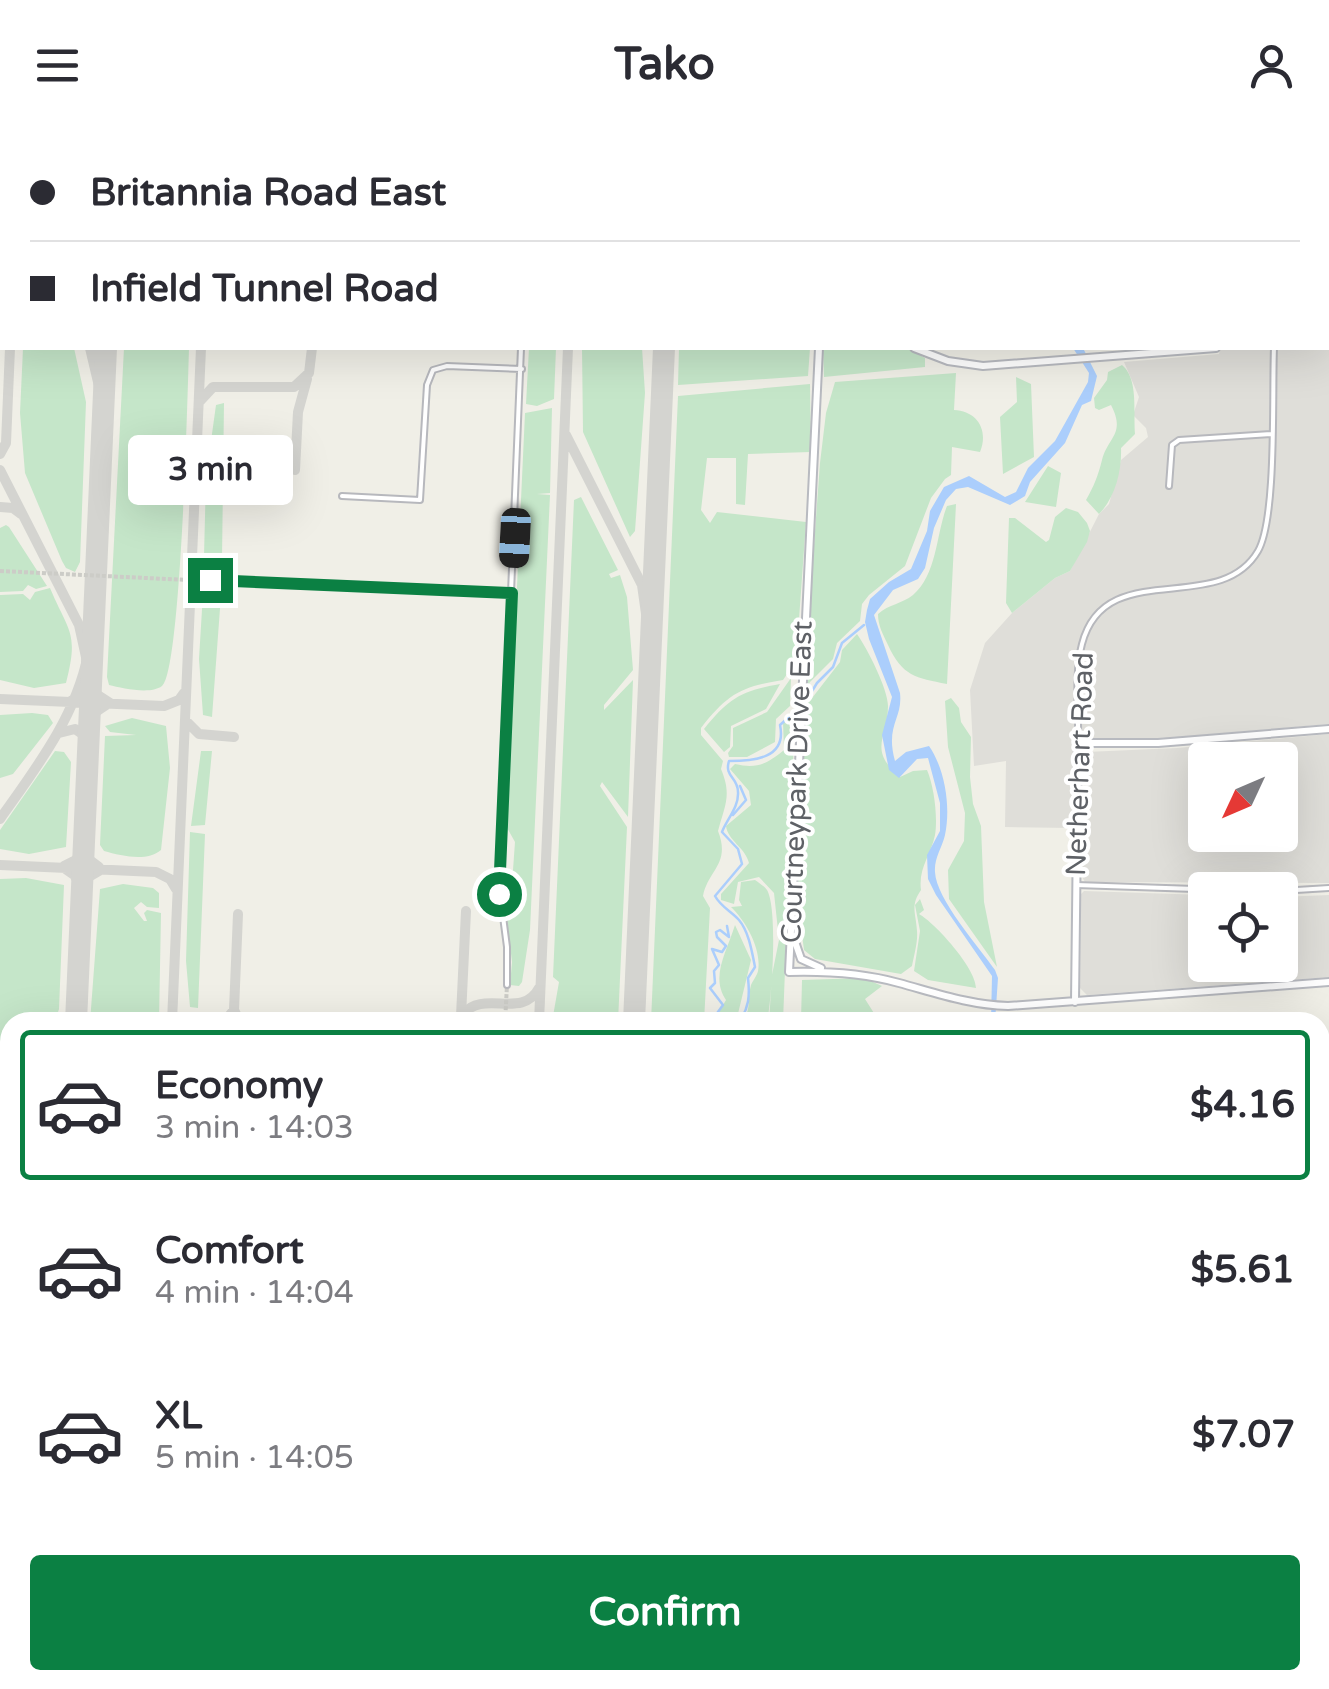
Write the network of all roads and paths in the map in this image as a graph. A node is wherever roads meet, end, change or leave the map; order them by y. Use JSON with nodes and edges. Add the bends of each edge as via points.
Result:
{"nodes":[{"id":1,"x":522,"y":350,"type":"edge"},
{"id":2,"x":819,"y":350,"type":"edge"},
{"id":3,"x":918,"y":350,"type":"edge"},
{"id":4,"x":1129,"y":350,"type":"edge"},
{"id":5,"x":1274,"y":350,"type":"edge"},
{"id":6,"x":522,"y":368,"type":"junction"},
{"id":7,"x":1271,"y":434,"type":"junction"},
{"id":8,"x":1169,"y":486,"type":"dead end"},
{"id":9,"x":342,"y":496,"type":"dead end"},
{"id":10,"x":210,"y":580,"type":"tunnel mouth"},
{"id":11,"x":512,"y":593,"type":"junction"},
{"id":12,"x":1329,"y":728,"type":"edge"},
{"id":13,"x":1078,"y":743,"type":"junction"},
{"id":14,"x":1076,"y":885,"type":"junction"},
{"id":15,"x":1329,"y":888,"type":"edge"},
{"id":16,"x":1188,"y":889,"type":"edge"},
{"id":17,"x":1298,"y":889,"type":"edge"},
{"id":18,"x":792,"y":921,"type":"junction"},
{"id":19,"x":832,"y":971,"type":"junction"},
{"id":20,"x":1329,"y":982,"type":"edge"},
{"id":21,"x":507,"y":984,"type":"tunnel mouth"},
{"id":22,"x":1075,"y":1002,"type":"junction"}],
"edges":[{"from":1,"to":6,"type":"street"},
{"from":2,"to":18,"type":"street","name":"Courtneypark Drive East"},
{"from":3,"to":4,"type":"street","via":[[969,366]]},
{"from":5,"to":7,"type":"street","name":"Netherhart Road"},
{"from":6,"to":9,"type":"street","via":[[447,366],[430,374],[420,500]]},
{"from":6,"to":11,"type":"street"},
{"from":7,"to":8,"type":"street","via":[[1180,440],[1172,446]]},
{"from":7,"to":13,"type":"street","name":"Netherhart Road","via":[[1267,531],[1248,564],[1214,584],[1122,596],[1090,625],[1081,653]]},
{"from":10,"to":11,"type":"street"},
{"from":11,"to":21,"type":"street","via":[[499,886]]},
{"from":12,"to":13,"type":"street"},
{"from":13,"to":14,"type":"street","name":"Netherhart Road"},
{"from":14,"to":16,"type":"street"},
{"from":14,"to":22,"type":"street","name":"Netherhart Road"},
{"from":15,"to":17,"type":"street"},
{"from":18,"to":19,"type":"street","via":[[798,955]]},
{"from":18,"to":19,"type":"street","name":"Courtneypark Drive East","via":[[789,972]]},
{"from":19,"to":22,"type":"street","name":"Courtneypark Drive East","via":[[966,1002]]},
{"from":20,"to":22,"type":"street","name":"Courtneypark Drive East"}]}
